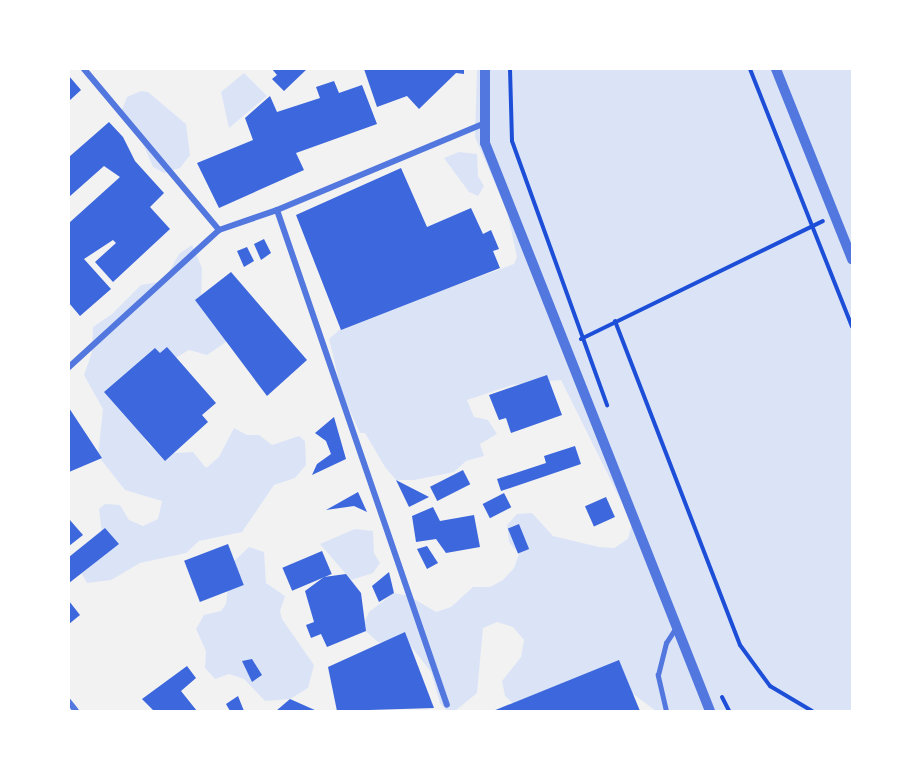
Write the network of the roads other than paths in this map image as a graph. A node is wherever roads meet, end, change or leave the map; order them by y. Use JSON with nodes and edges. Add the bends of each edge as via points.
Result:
{"nodes":[{"id":1,"x":84,"y":69,"type":"edge"},
{"id":2,"x":485,"y":69,"type":"edge"},
{"id":3,"x":776,"y":69,"type":"edge"},
{"id":4,"x":483,"y":124,"type":"junction"},
{"id":5,"x":277,"y":210,"type":"junction"},
{"id":6,"x":219,"y":230,"type":"junction"},
{"id":7,"x":852,"y":259,"type":"edge"},
{"id":8,"x":69,"y":367,"type":"edge"},
{"id":9,"x":675,"y":628,"type":"junction"},
{"id":10,"x":447,"y":705,"type":"dead end"},
{"id":11,"x":666,"y":711,"type":"edge"},
{"id":12,"x":710,"y":711,"type":"edge"}],
"edges":[{"from":1,"to":6,"type":"street"},
{"from":2,"to":4,"type":"street"},
{"from":3,"to":7,"type":"street"},
{"from":4,"to":5,"type":"street"},
{"from":4,"to":9,"type":"street","via":[[485,143]]},
{"from":5,"to":6,"type":"street"},
{"from":5,"to":10,"type":"street"},
{"from":6,"to":8,"type":"street"},
{"from":9,"to":11,"type":"lane","via":[[666,643],[658,675]]},
{"from":9,"to":12,"type":"street"}]}
